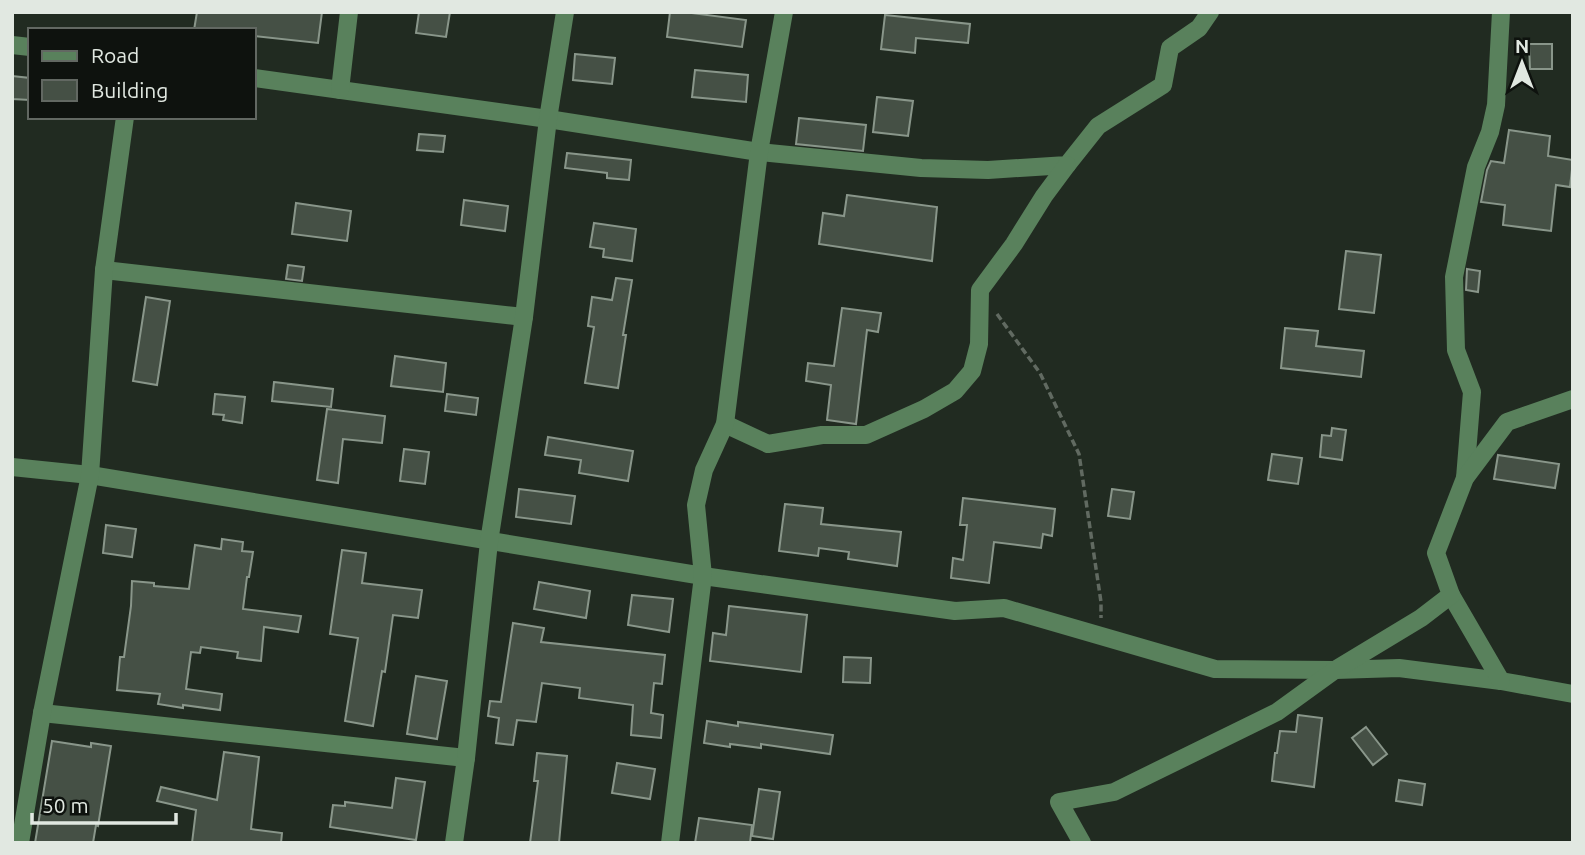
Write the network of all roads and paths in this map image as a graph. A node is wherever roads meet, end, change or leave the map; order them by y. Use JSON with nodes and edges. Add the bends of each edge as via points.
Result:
{"nodes":[{"id":1,"x":349,"y":12,"type":"edge"},
{"id":2,"x":565,"y":12,"type":"edge"},
{"id":3,"x":785,"y":12,"type":"edge"},
{"id":4,"x":1210,"y":12,"type":"edge"},
{"id":5,"x":1501,"y":12,"type":"edge"},
{"id":6,"x":256,"y":78,"type":"edge"},
{"id":7,"x":340,"y":90,"type":"junction"},
{"id":8,"x":125,"y":119,"type":"edge"},
{"id":9,"x":548,"y":119,"type":"junction"},
{"id":10,"x":759,"y":152,"type":"junction"},
{"id":11,"x":1067,"y":165,"type":"junction"},
{"id":12,"x":104,"y":270,"type":"junction"},
{"id":13,"x":979,"y":290,"type":"junction"},
{"id":14,"x":524,"y":317,"type":"junction"},
{"id":15,"x":1573,"y":399,"type":"edge"},
{"id":16,"x":725,"y":424,"type":"junction"},
{"id":17,"x":12,"y":467,"type":"edge"},
{"id":18,"x":90,"y":475,"type":"junction"},
{"id":19,"x":1465,"y":478,"type":"junction"},
{"id":20,"x":489,"y":542,"type":"junction"},
{"id":21,"x":703,"y":576,"type":"junction"},
{"id":22,"x":1451,"y":595,"type":"junction"},
{"id":23,"x":1102,"y":636,"type":"junction"},
{"id":24,"x":1335,"y":670,"type":"junction"},
{"id":25,"x":1501,"y":681,"type":"junction"},
{"id":26,"x":1573,"y":694,"type":"edge"},
{"id":27,"x":41,"y":713,"type":"junction"},
{"id":28,"x":466,"y":758,"type":"junction"},
{"id":29,"x":20,"y":843,"type":"edge"},
{"id":30,"x":454,"y":843,"type":"edge"},
{"id":31,"x":670,"y":843,"type":"edge"},
{"id":32,"x":1082,"y":843,"type":"edge"}],
"edges":[{"from":1,"to":7,"type":"street"},
{"from":2,"to":9,"type":"street"},
{"from":3,"to":10,"type":"street"},
{"from":4,"to":11,"type":"street","via":[[1199,27],[1170,48],[1163,85],[1098,126]]},
{"from":5,"to":19,"type":"street","via":[[1496,105],[1476,167],[1454,277],[1456,350],[1472,392]]},
{"from":6,"to":7,"type":"street"},
{"from":7,"to":9,"type":"street"},
{"from":8,"to":12,"type":"street"},
{"from":9,"to":10,"type":"street"},
{"from":9,"to":14,"type":"street"},
{"from":10,"to":11,"type":"street","via":[[921,168]]},
{"from":10,"to":16,"type":"street"},
{"from":11,"to":13,"type":"street"},
{"from":12,"to":14,"type":"street"},
{"from":12,"to":18,"type":"street"},
{"from":13,"to":16,"type":"street","via":[[979,344],[972,371],[955,391],[924,409],[866,435],[822,435],[768,444]]},
{"from":13,"to":23,"type":"path","via":[[1040,373],[1079,454]]},
{"from":14,"to":20,"type":"street"},
{"from":15,"to":19,"type":"street","via":[[1507,422]]},
{"from":16,"to":21,"type":"street","via":[[704,470],[696,505]]},
{"from":17,"to":18,"type":"street"},
{"from":18,"to":20,"type":"street"},
{"from":18,"to":27,"type":"street"},
{"from":19,"to":22,"type":"street","via":[[1436,553]]},
{"from":20,"to":21,"type":"street"},
{"from":20,"to":28,"type":"street"},
{"from":21,"to":23,"type":"street","via":[[955,611],[1004,608]]},
{"from":21,"to":31,"type":"street"},
{"from":22,"to":24,"type":"street"},
{"from":22,"to":25,"type":"street"},
{"from":23,"to":24,"type":"street","via":[[1215,669]]},
{"from":24,"to":25,"type":"street","via":[[1399,668]]},
{"from":24,"to":32,"type":"street","via":[[1277,712],[1149,776],[1114,792],[1059,802]]},
{"from":25,"to":26,"type":"street"},
{"from":27,"to":28,"type":"street"},
{"from":27,"to":29,"type":"street"},
{"from":28,"to":30,"type":"street"}]}
